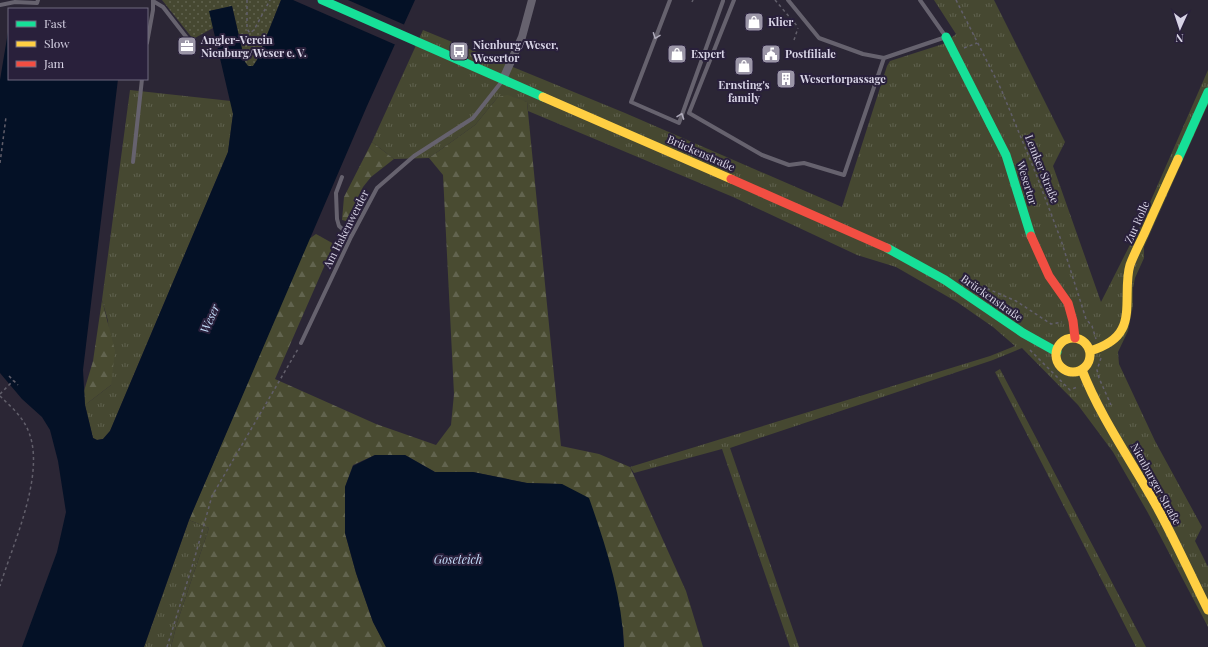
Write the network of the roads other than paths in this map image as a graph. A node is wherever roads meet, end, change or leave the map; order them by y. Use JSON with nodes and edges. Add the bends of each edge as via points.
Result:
{"nodes":[{"id":1,"x":38,"y":0,"type":"edge"},
{"id":2,"x":153,"y":0,"type":"edge"},
{"id":3,"x":322,"y":0,"type":"edge"},
{"id":4,"x":532,"y":0,"type":"edge"},
{"id":5,"x":670,"y":0,"type":"edge"},
{"id":6,"x":734,"y":0,"type":"edge"},
{"id":7,"x":788,"y":0,"type":"edge"},
{"id":8,"x":920,"y":0,"type":"edge"},
{"id":9,"x":723,"y":1,"type":"edge"},
{"id":10,"x":0,"y":5,"type":"edge"},
{"id":11,"x":946,"y":37,"type":"junction"},
{"id":12,"x":148,"y":38,"type":"edge"},
{"id":13,"x":187,"y":38,"type":"dead end"},
{"id":14,"x":884,"y":58,"type":"junction"},
{"id":15,"x":503,"y":79,"type":"junction"},
{"id":16,"x":142,"y":80,"type":"edge"},
{"id":17,"x":1208,"y":92,"type":"edge"},
{"id":18,"x":133,"y":162,"type":"dead end"},
{"id":19,"x":342,"y":177,"type":"dead end"},
{"id":20,"x":351,"y":237,"type":"junction"},
{"id":21,"x":1075,"y":338,"type":"junction"},
{"id":22,"x":301,"y":344,"type":"road end"},
{"id":23,"x":1090,"y":351,"type":"junction"},
{"id":24,"x":1057,"y":352,"type":"junction"},
{"id":25,"x":1082,"y":370,"type":"junction"},
{"id":26,"x":1208,"y":610,"type":"edge"}],
"edges":[{"from":1,"to":10,"type":"lane","via":[[37,3],[15,2]]},
{"from":2,"to":12,"type":"lane"},
{"from":2,"to":13,"type":"lane","via":[[163,7]]},
{"from":3,"to":15,"type":"street","name":"Brückenstraße"},
{"from":4,"to":15,"type":"street","via":[[522,37]]},
{"from":5,"to":9,"type":"lane","one_way":true,"via":[[630,102],[679,123]]},
{"from":6,"to":14,"type":"lane","via":[[689,114],[762,155],[789,165],[804,163],[844,175]]},
{"from":7,"to":14,"type":"lane","via":[[819,38],[863,54]]},
{"from":8,"to":11,"type":"lane"},
{"from":11,"to":14,"type":"lane"},
{"from":11,"to":21,"type":"street","name":"Wesertor","via":[[1006,155],[1033,243],[1049,276],[1068,303]]},
{"from":15,"to":20,"type":"lane","name":"Am Hakenwerder","via":[[473,118],[414,156],[377,188]]},
{"from":15,"to":24,"type":"street","name":"Brückenstraße","via":[[908,258],[969,295],[1024,336]]},
{"from":16,"to":18,"type":"lane"},
{"from":17,"to":23,"type":"street","name":"Zur Rolle","via":[[1130,266],[1126,320],[1122,330],[1106,345]]},
{"from":19,"to":20,"type":"lane","via":[[336,193],[337,219],[339,226]]},
{"from":20,"to":22,"type":"lane","name":"Am Hakenwerder"},
{"from":21,"to":23,"type":"street","via":[[1085,343]]},
{"from":21,"to":24,"type":"street","via":[[1061,343]]},
{"from":23,"to":25,"type":"street","via":[[1088,363]]},
{"from":24,"to":25,"type":"street","via":[[1062,367],[1071,372]]},
{"from":25,"to":26,"type":"street","name":"Nienburger Straße","via":[[1124,453],[1158,509]]}]}
